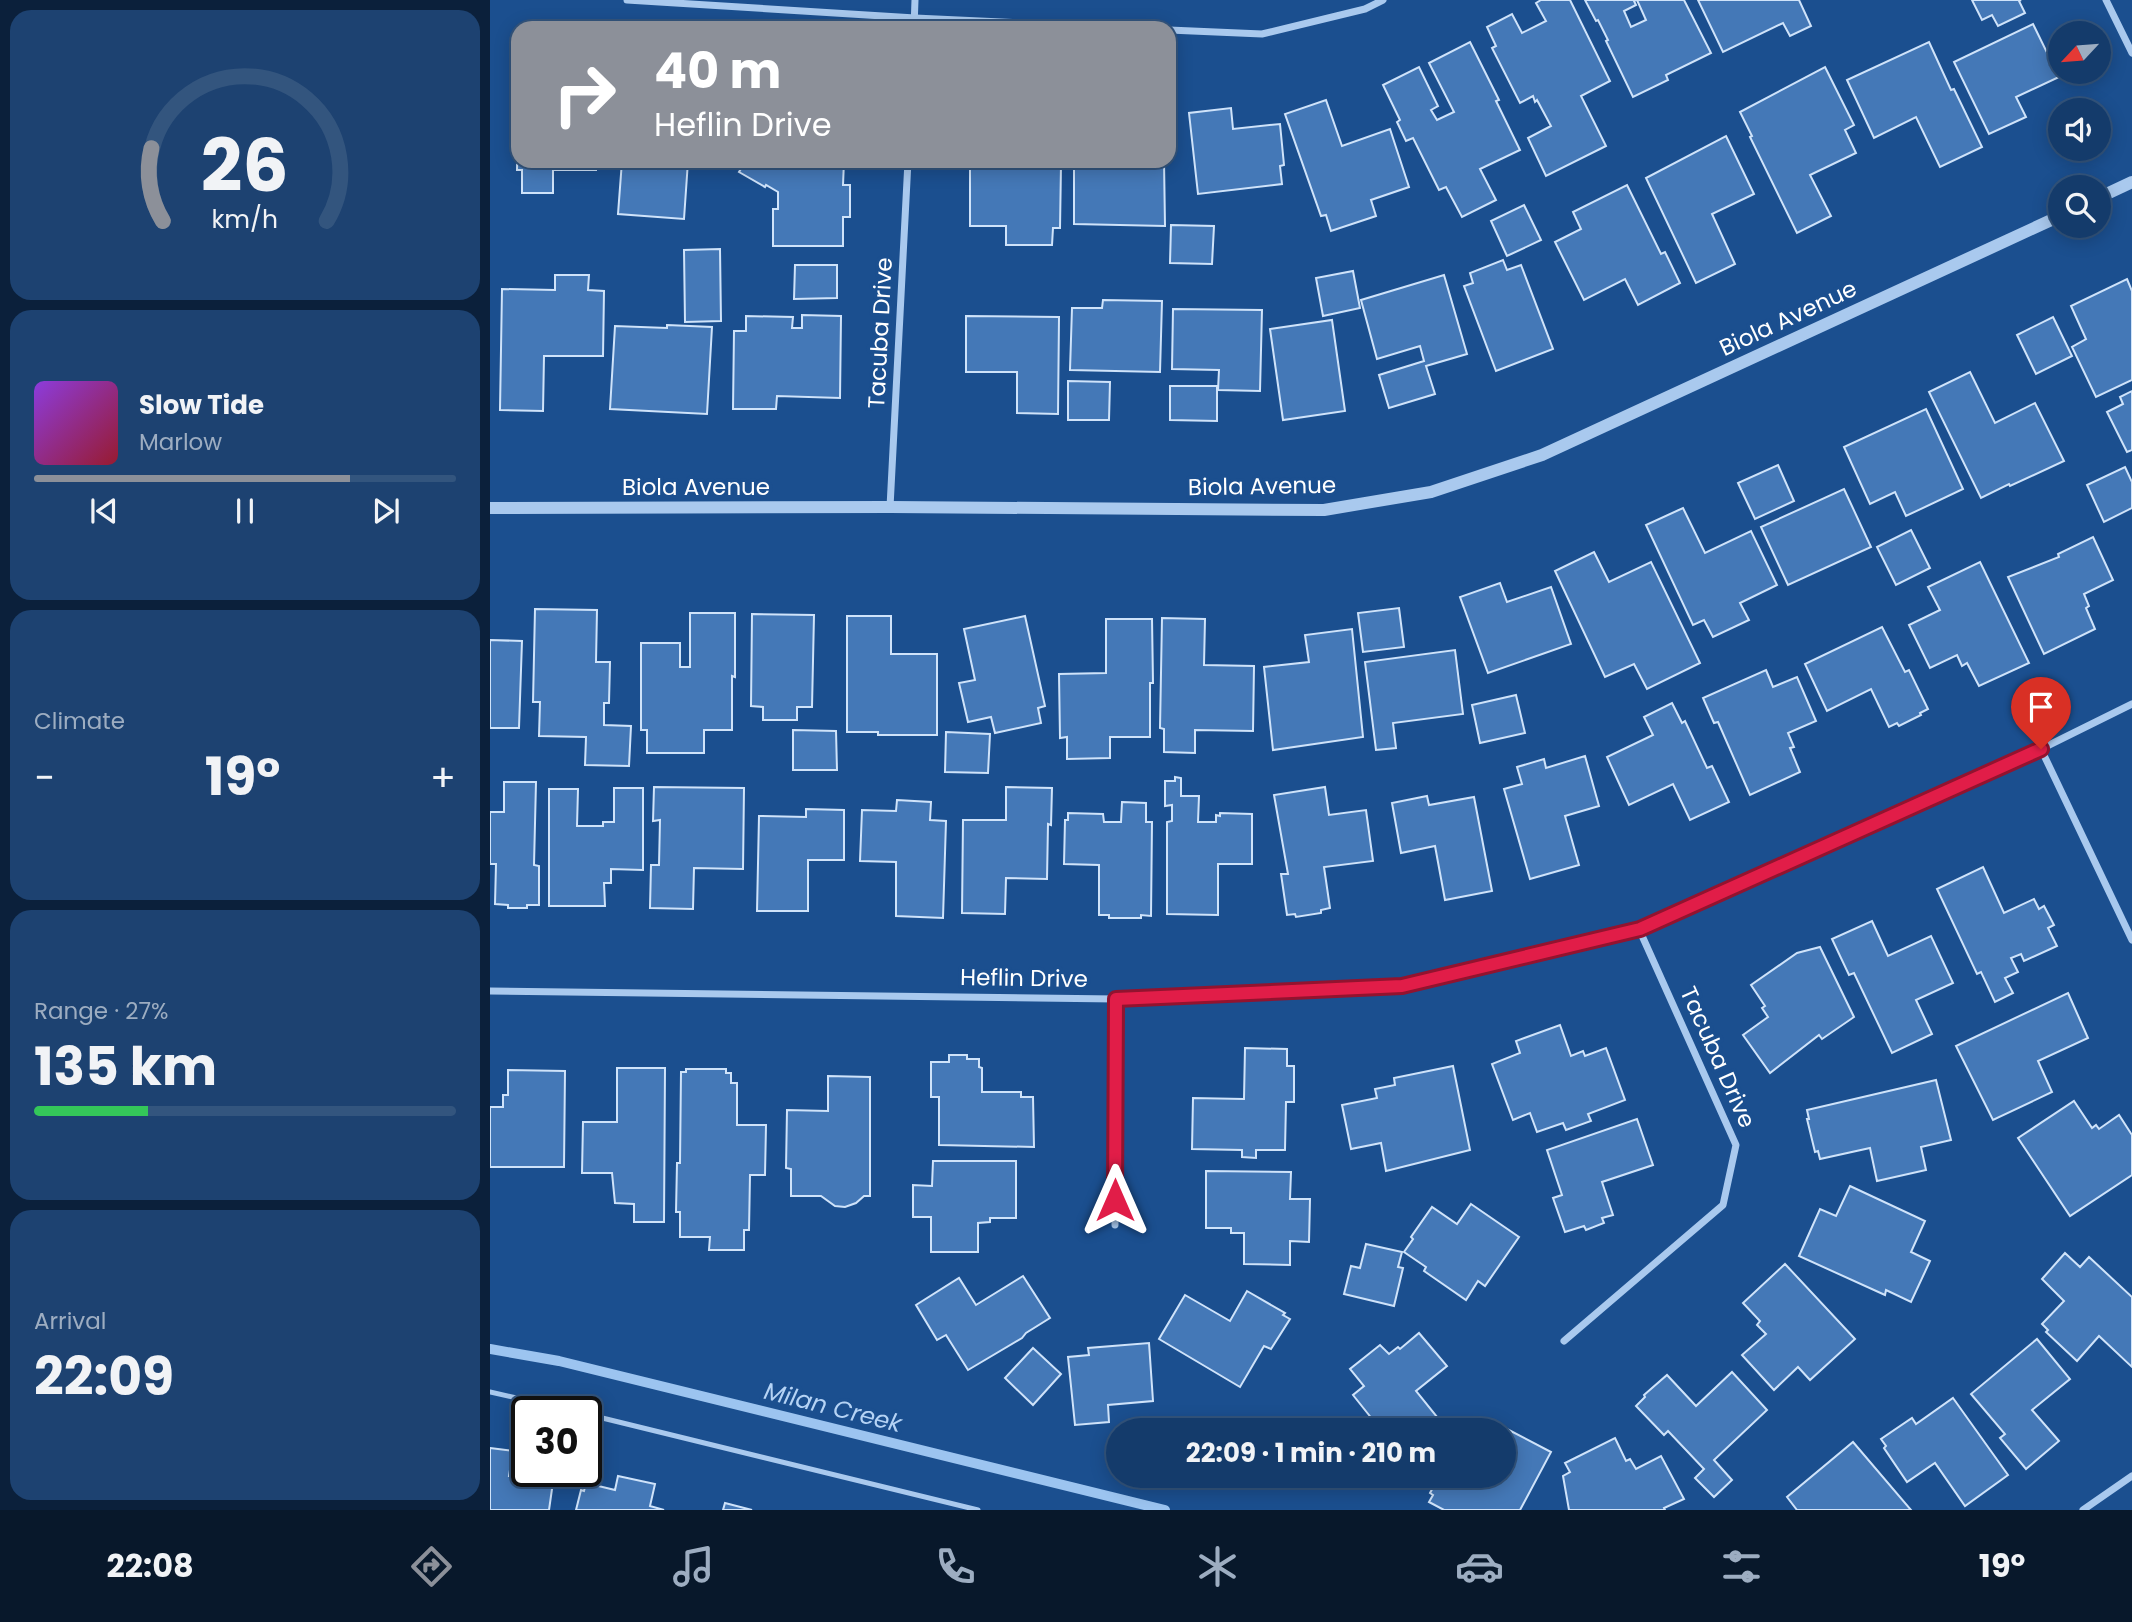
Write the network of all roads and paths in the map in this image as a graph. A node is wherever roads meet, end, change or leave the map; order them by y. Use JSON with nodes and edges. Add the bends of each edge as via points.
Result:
{"nodes":[{"id":1,"x":627,"y":0,"type":"edge"},
{"id":2,"x":915,"y":0,"type":"edge"},
{"id":3,"x":1383,"y":0,"type":"edge"},
{"id":4,"x":2106,"y":0,"type":"edge"},
{"id":5,"x":915,"y":18,"type":"junction"},
{"id":6,"x":915,"y":21,"type":"edge"},
{"id":7,"x":979,"y":21,"type":"edge"},
{"id":8,"x":1176,"y":30,"type":"edge"},
{"id":9,"x":2132,"y":53,"type":"edge"},
{"id":10,"x":908,"y":168,"type":"edge"},
{"id":11,"x":2132,"y":182,"type":"edge"},
{"id":12,"x":2111,"y":192,"type":"edge"},
{"id":13,"x":2048,"y":221,"type":"edge"},
{"id":14,"x":890,"y":507,"type":"junction"},
{"id":15,"x":490,"y":509,"type":"edge"},
{"id":16,"x":2132,"y":704,"type":"edge"},
{"id":17,"x":2041,"y":749,"type":"junction"},
{"id":18,"x":1640,"y":929,"type":"junction"},
{"id":19,"x":2132,"y":940,"type":"edge"},
{"id":20,"x":490,"y":990,"type":"edge"},
{"id":21,"x":1116,"y":999,"type":"junction"},
{"id":22,"x":1115,"y":1225,"type":"dead end"},
{"id":23,"x":1564,"y":1341,"type":"dead end"},
{"id":24,"x":490,"y":1392,"type":"edge"},
{"id":25,"x":511,"y":1397,"type":"edge"},
{"id":26,"x":602,"y":1418,"type":"edge"},
{"id":27,"x":2132,"y":1476,"type":"edge"},
{"id":28,"x":978,"y":1510,"type":"edge"},
{"id":29,"x":2083,"y":1510,"type":"edge"}],
"edges":[{"from":1,"to":5,"type":"street"},
{"from":2,"to":5,"type":"street"},
{"from":3,"to":8,"type":"street","via":[[1365,9],[1262,34]]},
{"from":4,"to":9,"type":"street"},
{"from":5,"to":6,"type":"street"},
{"from":5,"to":7,"type":"street"},
{"from":10,"to":14,"type":"street","name":"Tacuba Drive"},
{"from":11,"to":12,"type":"street"},
{"from":13,"to":14,"type":"street","name":"Biola Avenue","via":[[1542,455],[1431,492],[1324,510]]},
{"from":14,"to":15,"type":"street","name":"Biola Avenue"},
{"from":16,"to":17,"type":"street","name":"Heflin Drive"},
{"from":17,"to":18,"type":"street","name":"Heflin Drive"},
{"from":17,"to":19,"type":"street"},
{"from":18,"to":21,"type":"street","name":"Heflin Drive","via":[[1402,986]]},
{"from":18,"to":23,"type":"street","name":"Tacuba Drive","via":[[1736,1145],[1723,1205]]},
{"from":20,"to":21,"type":"street","name":"Heflin Drive"},
{"from":21,"to":22,"type":"street"},
{"from":24,"to":25,"type":"lane"},
{"from":26,"to":28,"type":"lane"},
{"from":27,"to":29,"type":"street"}]}
